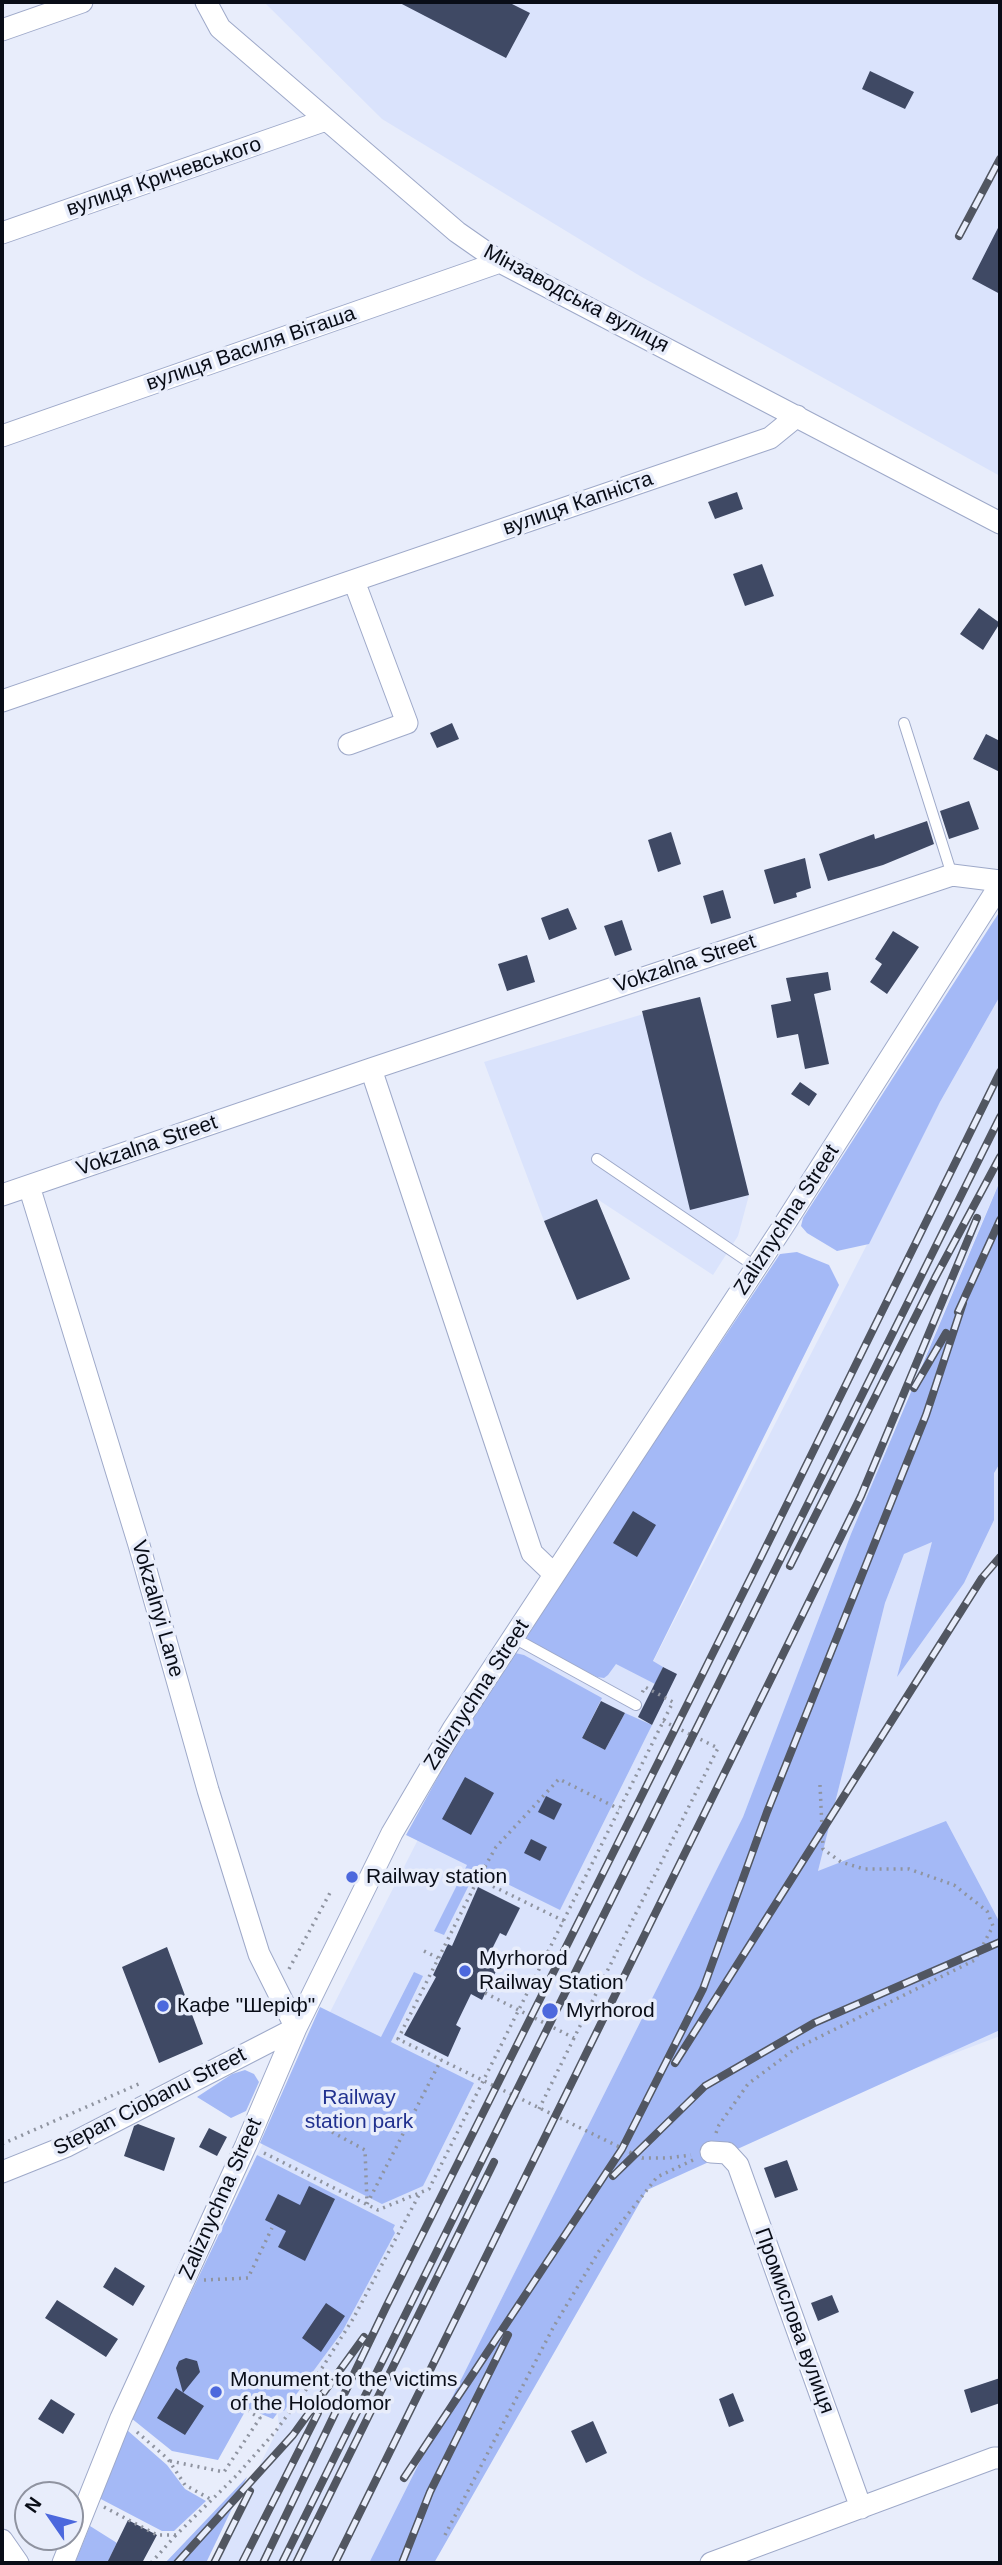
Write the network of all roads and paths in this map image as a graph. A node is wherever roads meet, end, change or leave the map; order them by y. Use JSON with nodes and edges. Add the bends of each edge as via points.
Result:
{"nodes":[{"id":1,"x":82,"y":2,"type":"edge"},
{"id":2,"x":206,"y":2,"type":"edge"},
{"id":3,"x":2,"y":30,"type":"edge"},
{"id":4,"x":326,"y":120,"type":"junction"},
{"id":5,"x":2,"y":233,"type":"edge"},
{"id":6,"x":500,"y":262,"type":"junction"},
{"id":7,"x":797,"y":415,"type":"junction"},
{"id":8,"x":2,"y":436,"type":"edge"},
{"id":9,"x":1000,"y":523,"type":"edge"},
{"id":10,"x":354,"y":581,"type":"junction"},
{"id":11,"x":2,"y":701,"type":"edge"},
{"id":12,"x":904,"y":723,"type":"dead end"},
{"id":13,"x":349,"y":744,"type":"dead end"},
{"id":14,"x":952,"y":875,"type":"junction"},
{"id":15,"x":1000,"y":883,"type":"edge"},
{"id":16,"x":371,"y":1069,"type":"junction"},
{"id":17,"x":597,"y":1159,"type":"dead end"},
{"id":18,"x":29,"y":1186,"type":"junction"},
{"id":19,"x":2,"y":1195,"type":"edge"},
{"id":20,"x":757,"y":1267,"type":"junction"},
{"id":21,"x":554,"y":1574,"type":"junction"},
{"id":22,"x":514,"y":1638,"type":"junction"},
{"id":23,"x":636,"y":1705,"type":"joint"},
{"id":24,"x":663,"y":1721,"type":"junction"},
{"id":25,"x":821,"y":1785,"type":"dead end"},
{"id":26,"x":620,"y":1809,"type":"junction"},
{"id":27,"x":478,"y":1879,"type":"junction"},
{"id":28,"x":331,"y":1891,"type":"dead end"},
{"id":29,"x":564,"y":1921,"type":"junction"},
{"id":30,"x":424,"y":1951,"type":"dead end"},
{"id":31,"x":439,"y":1959,"type":"junction"},
{"id":32,"x":485,"y":1993,"type":"dead end"},
{"id":33,"x":282,"y":1997,"type":"junction"},
{"id":34,"x":296,"y":2028,"type":"junction"},
{"id":35,"x":574,"y":2038,"type":"junction"},
{"id":36,"x":441,"y":2060,"type":"junction"},
{"id":37,"x":153,"y":2078,"type":"dead end"},
{"id":38,"x":484,"y":2081,"type":"junction"},
{"id":39,"x":539,"y":2109,"type":"junction"},
{"id":40,"x":332,"y":2132,"type":"dead end"},
{"id":41,"x":2,"y":2144,"type":"edge"},
{"id":42,"x":246,"y":2145,"type":"junction"},
{"id":43,"x":711,"y":2152,"type":"junction"},
{"id":44,"x":2,"y":2172,"type":"edge"},
{"id":45,"x":420,"y":2193,"type":"junction"},
{"id":46,"x":367,"y":2204,"type":"junction"},
{"id":47,"x":272,"y":2228,"type":"dead end"},
{"id":48,"x":184,"y":2280,"type":"junction"},
{"id":49,"x":225,"y":2397,"type":"dead end"},
{"id":50,"x":121,"y":2418,"type":"junction"},
{"id":51,"x":1000,"y":2458,"type":"edge"},
{"id":52,"x":170,"y":2461,"type":"junction"},
{"id":53,"x":88,"y":2498,"type":"junction"},
{"id":54,"x":212,"y":2500,"type":"junction"},
{"id":55,"x":860,"y":2508,"type":"junction"},
{"id":56,"x":176,"y":2535,"type":"junction"},
{"id":57,"x":445,"y":2535,"type":"dead end"},
{"id":58,"x":2,"y":2540,"type":"edge"},
{"id":59,"x":18,"y":2563,"type":"edge"},
{"id":60,"x":63,"y":2563,"type":"edge"},
{"id":61,"x":151,"y":2563,"type":"edge"},
{"id":62,"x":711,"y":2563,"type":"edge"}],
"edges":[{"from":1,"to":3,"type":"street"},
{"from":2,"to":4,"type":"street","name":"Мінзаводська вулиця","via":[[220,28]]},
{"from":4,"to":5,"type":"street","name":"вулиця Кричевського"},
{"from":4,"to":6,"type":"street","name":"Мінзаводська вулиця","via":[[457,232]]},
{"from":6,"to":7,"type":"street","name":"Мінзаводська вулиця"},
{"from":6,"to":8,"type":"street","name":"вулиця Василя Віташа"},
{"from":7,"to":9,"type":"street","name":"Мінзаводська вулиця"},
{"from":7,"to":10,"type":"street","name":"вулиця Капніста","via":[[770,438]]},
{"from":10,"to":11,"type":"street","name":"вулиця Капніста"},
{"from":10,"to":13,"type":"street","via":[[407,723]]},
{"from":12,"to":14,"type":"lane"},
{"from":14,"to":15,"type":"street","name":"Vokzalna Street"},
{"from":14,"to":16,"type":"street","name":"Vokzalna Street"},
{"from":15,"to":20,"type":"street","name":"Zaliznychna Street"},
{"from":16,"to":18,"type":"street","name":"Vokzalna Street"},
{"from":16,"to":21,"type":"street","via":[[532,1553]]},
{"from":17,"to":20,"type":"lane"},
{"from":18,"to":19,"type":"street","name":"Vokzalna Street"},
{"from":18,"to":33,"type":"street","name":"Vokzalnyi Lane","via":[[259,1954]]},
{"from":20,"to":21,"type":"street","name":"Zaliznychna Street"},
{"from":21,"to":22,"type":"street","name":"Zaliznychna Street"},
{"from":22,"to":23,"type":"lane"},
{"from":22,"to":34,"type":"street","name":"Zaliznychna Street","via":[[392,1833]]},
{"from":23,"to":24,"type":"path","via":[[645,1687],[673,1702]]},
{"from":24,"to":26,"type":"path"},
{"from":24,"to":35,"type":"path","via":[[718,1748]]},
{"from":25,"to":43,"type":"path","via":[[823,1849],[841,1862],[864,1869],[909,1869],[954,1885],[987,1910],[993,1926],[975,1960],[795,2049],[748,2084],[719,2125]]},
{"from":26,"to":27,"type":"path","via":[[559,1779],[496,1847]]},
{"from":26,"to":29,"type":"path"},
{"from":27,"to":29,"type":"path"},
{"from":27,"to":31,"type":"path"},
{"from":28,"to":33,"type":"path","via":[[290,1967]]},
{"from":29,"to":38,"type":"path"},
{"from":30,"to":31,"type":"path"},
{"from":31,"to":36,"type":"path","via":[[398,2039]]},
{"from":32,"to":35,"type":"path"},
{"from":33,"to":34,"type":"street","name":"Vokzalnyi Lane"},
{"from":34,"to":42,"type":"street","name":"Zaliznychna Street"},
{"from":34,"to":44,"type":"street","name":"Stepan Ciobanu Street","via":[[67,2146]]},
{"from":35,"to":39,"type":"path"},
{"from":36,"to":38,"type":"path"},
{"from":36,"to":46,"type":"path"},
{"from":37,"to":41,"type":"path"},
{"from":38,"to":39,"type":"path"},
{"from":38,"to":45,"type":"path","via":[[429,2189]]},
{"from":39,"to":43,"type":"path","via":[[642,2158]]},
{"from":40,"to":46,"type":"path","via":[[365,2150]]},
{"from":42,"to":46,"type":"path"},
{"from":42,"to":48,"type":"street","name":"Zaliznychna Street"},
{"from":43,"to":55,"type":"street","name":"Промислова вулиця","via":[[727,2154],[738,2165]]},
{"from":43,"to":57,"type":"path","via":[[657,2177],[599,2252],[554,2326]]},
{"from":45,"to":46,"type":"path","via":[[378,2210]]},
{"from":45,"to":54,"type":"path","via":[[322,2368],[275,2432]]},
{"from":47,"to":48,"type":"path","via":[[248,2278]]},
{"from":48,"to":50,"type":"street","name":"Zaliznychna Street"},
{"from":49,"to":52,"type":"path","via":[[260,2418],[224,2472]]},
{"from":50,"to":52,"type":"path"},
{"from":50,"to":53,"type":"street","name":"Zaliznychna Street"},
{"from":51,"to":55,"type":"street"},
{"from":52,"to":54,"type":"path","via":[[185,2484]]},
{"from":53,"to":56,"type":"path","via":[[157,2535]]},
{"from":53,"to":60,"type":"street","name":"Zaliznychna Street"},
{"from":54,"to":56,"type":"path"},
{"from":55,"to":62,"type":"street"},
{"from":56,"to":61,"type":"path"},
{"from":58,"to":59,"type":"street"}]}
